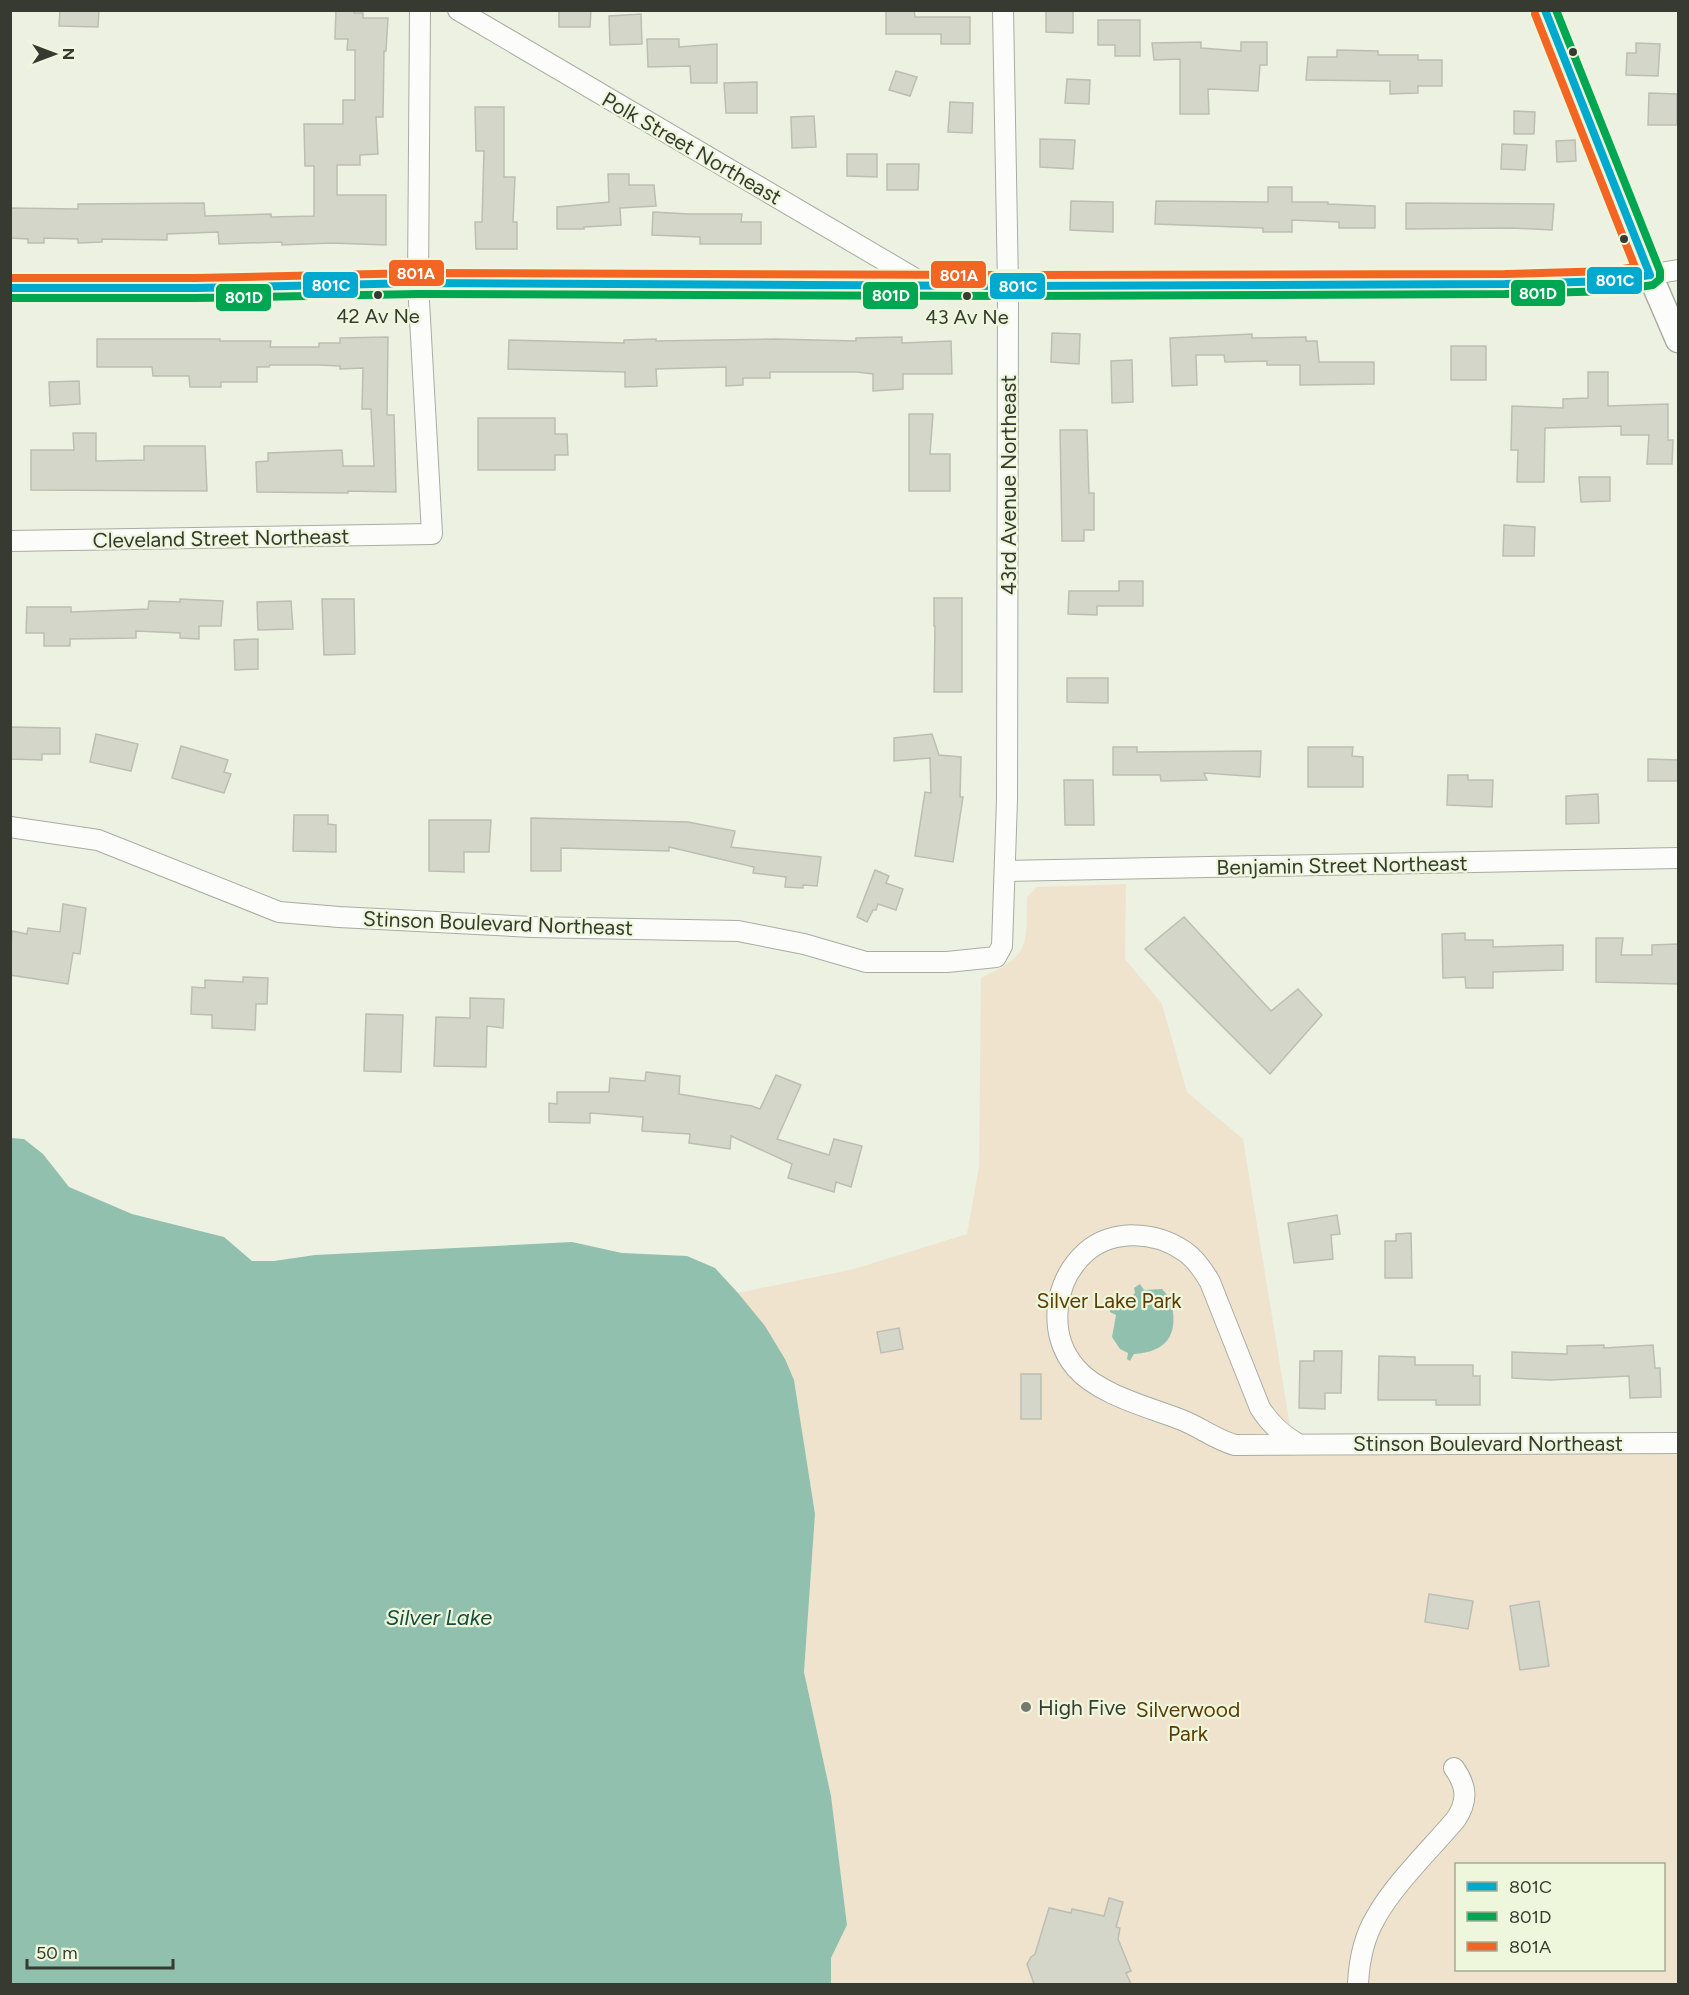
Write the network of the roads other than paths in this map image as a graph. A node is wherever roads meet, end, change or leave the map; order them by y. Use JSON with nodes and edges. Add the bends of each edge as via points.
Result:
{"nodes":[{"id":1,"x":420,"y":10,"type":"edge"},
{"id":2,"x":458,"y":10,"type":"edge"},
{"id":3,"x":1002,"y":10,"type":"edge"},
{"id":4,"x":1545,"y":10,"type":"edge"},
{"id":5,"x":1678,"y":270,"type":"edge"},
{"id":6,"x":1650,"y":275,"type":"junction"},
{"id":7,"x":418,"y":283,"type":"junction"},
{"id":8,"x":927,"y":286,"type":"junction"},
{"id":9,"x":1008,"y":286,"type":"junction"},
{"id":10,"x":10,"y":288,"type":"edge"},
{"id":11,"x":1678,"y":340,"type":"edge"},
{"id":12,"x":10,"y":542,"type":"edge"},
{"id":13,"x":10,"y":827,"type":"edge"},
{"id":14,"x":1678,"y":858,"type":"edge"},
{"id":15,"x":1005,"y":871,"type":"junction"},
{"id":16,"x":996,"y":957,"type":"joint"},
{"id":17,"x":1678,"y":1443,"type":"edge"},
{"id":18,"x":1298,"y":1444,"type":"junction"},
{"id":19,"x":1454,"y":1768,"type":"dead end"},
{"id":20,"x":1358,"y":1984,"type":"edge"}],
"edges":[{"from":1,"to":7,"type":"street"},
{"from":2,"to":8,"type":"street","name":"Polk Street Northeast"},
{"from":3,"to":9,"type":"street","name":"43rd Avenue Northeast"},
{"from":4,"to":6,"type":"street"},
{"from":5,"to":6,"type":"street"},
{"from":6,"to":9,"type":"street","via":[[1611,281],[1505,284]]},
{"from":6,"to":11,"type":"street"},
{"from":7,"to":8,"type":"street"},
{"from":7,"to":10,"type":"street"},
{"from":7,"to":12,"type":"street","name":"Cleveland Street Northeast","via":[[432,534]]},
{"from":8,"to":9,"type":"street"},
{"from":9,"to":15,"type":"street","name":"43rd Avenue Northeast"},
{"from":13,"to":16,"type":"street","name":"Stinson Boulevard Northeast","via":[[98,840],[279,912],[532,927],[738,931],[866,962],[947,962]]},
{"from":14,"to":15,"type":"street","name":"Benjamin Street Northeast"},
{"from":15,"to":16,"type":"street","name":"43rd Avenue Northeast","via":[[1002,946]]},
{"from":17,"to":18,"type":"street","name":"Stinson Boulevard Northeast"},
{"from":18,"to":18,"type":"street","name":"Stinson Boulevard Northeast","via":[[1270,1423],[1260,1408],[1210,1282],[1185,1251],[1165,1240],[1125,1236],[1086,1252],[1074,1266],[1059,1294],[1058,1331],[1076,1368],[1092,1383],[1235,1445]]},
{"from":19,"to":20,"type":"street","via":[[1464,1787],[1463,1809],[1375,1919],[1363,1948]]}]}
